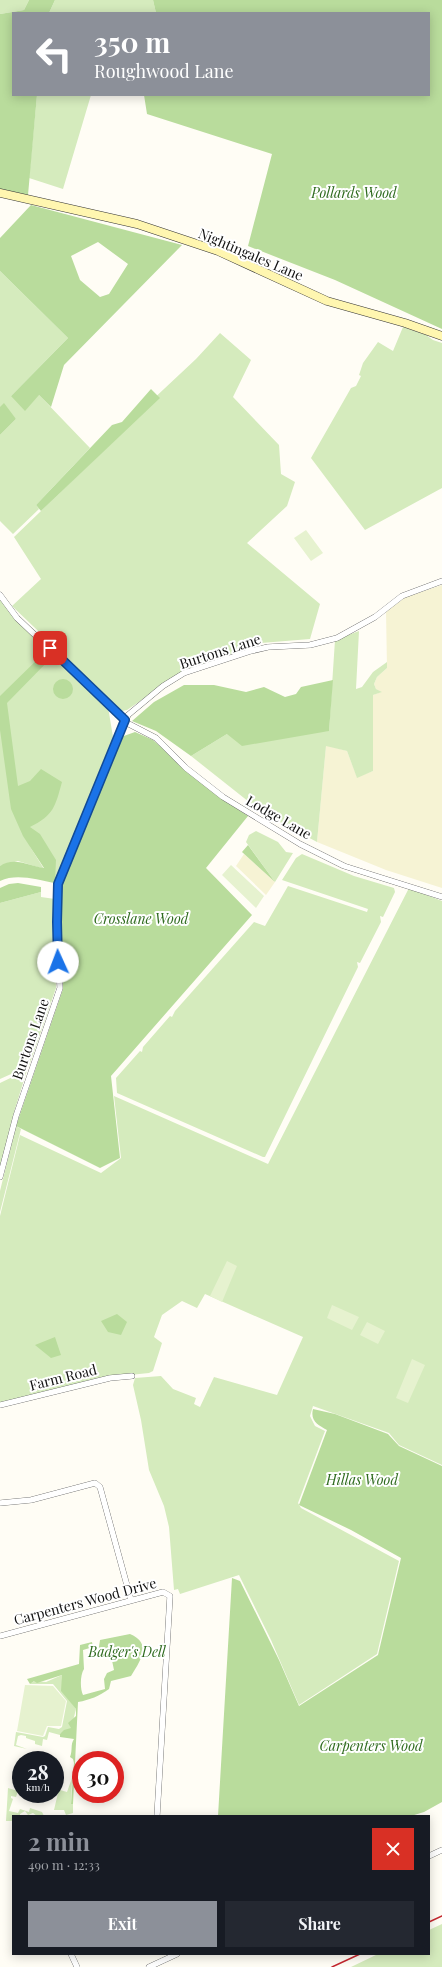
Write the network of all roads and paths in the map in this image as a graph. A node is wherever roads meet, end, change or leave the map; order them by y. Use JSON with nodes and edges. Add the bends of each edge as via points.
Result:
{"nodes":[{"id":1,"x":0,"y":193,"type":"edge"},
{"id":2,"x":442,"y":336,"type":"edge"},
{"id":3,"x":442,"y":581,"type":"edge"},
{"id":4,"x":0,"y":595,"type":"edge"},
{"id":5,"x":125,"y":721,"type":"junction"},
{"id":6,"x":442,"y":897,"type":"edge"},
{"id":7,"x":0,"y":1177,"type":"edge"},
{"id":8,"x":132,"y":1376,"type":"dead end"},
{"id":9,"x":0,"y":1405,"type":"edge"},
{"id":10,"x":0,"y":1503,"type":"edge"},
{"id":11,"x":131,"y":1600,"type":"junction"},
{"id":12,"x":0,"y":1636,"type":"edge"},
{"id":13,"x":157,"y":1815,"type":"edge"},
{"id":14,"x":442,"y":1850,"type":"edge"},
{"id":15,"x":430,"y":1856,"type":"edge"},
{"id":16,"x":71,"y":1955,"type":"edge"},
{"id":17,"x":163,"y":1957,"type":"edge"},
{"id":18,"x":77,"y":1967,"type":"edge"},
{"id":19,"x":149,"y":1967,"type":"edge"}],
"edges":[{"from":1,"to":2,"type":"main road","name":"Nightingales Lane","via":[[137,224],[218,251],[327,301]]},
{"from":3,"to":5,"type":"street","name":"Burtons Lane","via":[[402,596],[375,617],[337,638],[310,645],[268,647],[184,673],[135,708]]},
{"from":4,"to":5,"type":"street","name":"Lodge Lane","via":[[17,618]]},
{"from":5,"to":6,"type":"street","name":"Lodge Lane","via":[[156,738],[186,768],[223,797],[300,844],[344,866]]},
{"from":5,"to":7,"type":"street","name":"Burtons Lane","via":[[58,884],[60,988],[16,1116]]},
{"from":8,"to":9,"type":"street","name":"Farm Road","via":[[110,1378]]},
{"from":10,"to":11,"type":"street","via":[[31,1500],[98,1484]]},
{"from":11,"to":12,"type":"street","name":"Carpenters Wood Drive"},
{"from":11,"to":13,"type":"street","name":"Carpenters Wood Drive","via":[[163,1592],[170,1596]]},
{"from":14,"to":15,"type":"street"},
{"from":16,"to":18,"type":"street"},
{"from":17,"to":19,"type":"street"}]}
